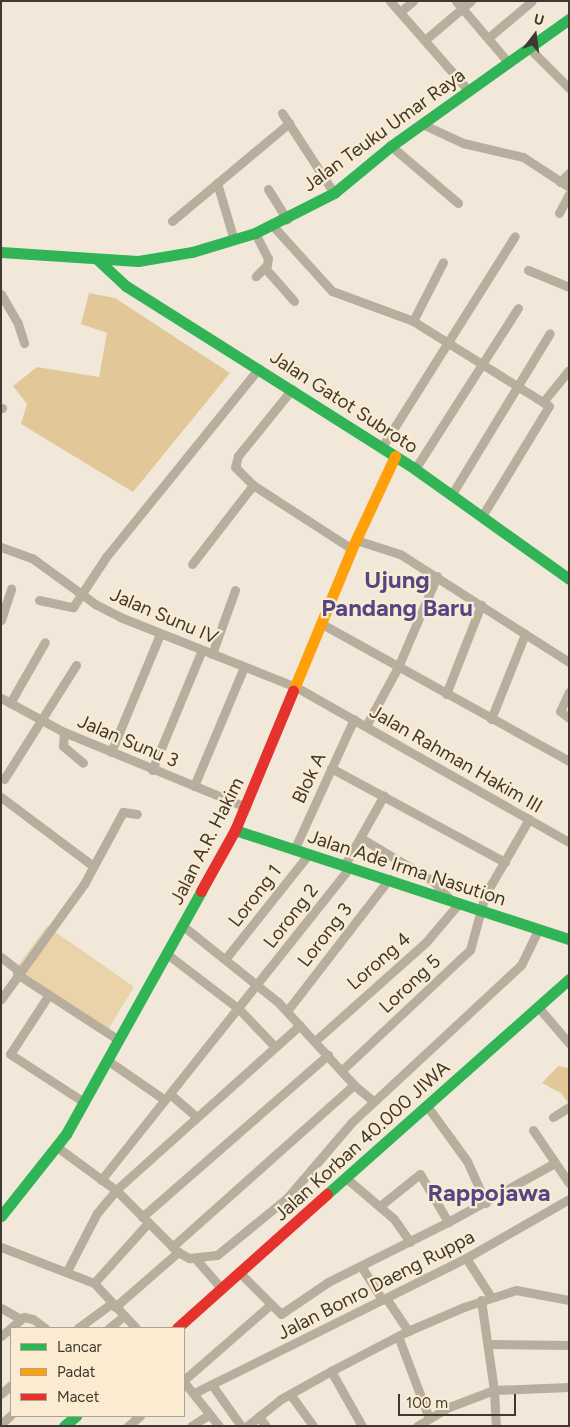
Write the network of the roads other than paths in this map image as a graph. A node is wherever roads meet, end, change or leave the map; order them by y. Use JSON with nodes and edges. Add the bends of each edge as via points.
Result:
{"nodes":[{"id":1,"x":390,"y":1,"type":"edge"},
{"id":2,"x":413,"y":1,"type":"edge"},
{"id":3,"x":471,"y":1,"type":"edge"},
{"id":4,"x":532,"y":1,"type":"edge"},
{"id":5,"x":459,"y":5,"type":"edge"},
{"id":6,"x":400,"y":12,"type":"junction"},
{"id":7,"x":569,"y":19,"type":"edge"},
{"id":8,"x":488,"y":38,"type":"junction"},
{"id":9,"x":426,"y":39,"type":"junction"},
{"id":10,"x":528,"y":47,"type":"junction"},
{"id":11,"x":508,"y":62,"type":"junction"},
{"id":12,"x":569,"y":88,"type":"edge"},
{"id":13,"x":468,"y":90,"type":"junction"},
{"id":14,"x":282,"y":112,"type":"dead end"},
{"id":15,"x":288,"y":123,"type":"junction"},
{"id":16,"x":422,"y":124,"type":"junction"},
{"id":17,"x":391,"y":146,"type":"junction"},
{"id":18,"x":569,"y":172,"type":"edge"},
{"id":19,"x":217,"y":183,"type":"junction"},
{"id":20,"x":565,"y":184,"type":"edge"},
{"id":21,"x":268,"y":189,"type":"dead end"},
{"id":22,"x":334,"y":193,"type":"junction"},
{"id":23,"x":569,"y":194,"type":"edge"},
{"id":24,"x":458,"y":203,"type":"dead end"},
{"id":25,"x":559,"y":214,"type":"dead end"},
{"id":26,"x":287,"y":219,"type":"junction"},
{"id":27,"x":172,"y":222,"type":"dead end"},
{"id":28,"x":273,"y":226,"type":"junction"},
{"id":29,"x":255,"y":233,"type":"junction"},
{"id":30,"x":515,"y":236,"type":"dead end"},
{"id":31,"x":234,"y":240,"type":"junction"},
{"id":32,"x":1,"y":252,"type":"edge"},
{"id":33,"x":98,"y":260,"type":"junction"},
{"id":34,"x":443,"y":262,"type":"dead end"},
{"id":35,"x":265,"y":268,"type":"junction"},
{"id":36,"x":528,"y":270,"type":"dead end"},
{"id":37,"x":256,"y":276,"type":"dead end"},
{"id":38,"x":569,"y":287,"type":"edge"},
{"id":39,"x":1,"y":294,"type":"edge"},
{"id":40,"x":294,"y":301,"type":"dead end"},
{"id":41,"x":518,"y":308,"type":"dead end"},
{"id":42,"x":413,"y":321,"type":"junction"},
{"id":43,"x":550,"y":333,"type":"dead end"},
{"id":44,"x":24,"y":343,"type":"dead end"},
{"id":45,"x":448,"y":343,"type":"junction"},
{"id":46,"x":483,"y":365,"type":"junction"},
{"id":47,"x":259,"y":368,"type":"junction"},
{"id":48,"x":569,"y":370,"type":"edge"},
{"id":49,"x":517,"y":386,"type":"junction"},
{"id":50,"x":292,"y":389,"type":"junction"},
{"id":51,"x":543,"y":402,"type":"junction"},
{"id":52,"x":382,"y":447,"type":"junction"},
{"id":53,"x":395,"y":456,"type":"junction"},
{"id":54,"x":416,"y":469,"type":"junction"},
{"id":55,"x":252,"y":485,"type":"junction"},
{"id":56,"x":452,"y":494,"type":"junction"},
{"id":57,"x":482,"y":516,"type":"junction"},
{"id":58,"x":354,"y":545,"type":"junction"},
{"id":59,"x":1,"y":547,"type":"edge"},
{"id":60,"x":192,"y":564,"type":"dead end"},
{"id":61,"x":437,"y":576,"type":"junction"},
{"id":62,"x":569,"y":579,"type":"edge"},
{"id":63,"x":12,"y":589,"type":"dead end"},
{"id":64,"x":235,"y":590,"type":"dead end"},
{"id":65,"x":81,"y":593,"type":"junction"},
{"id":66,"x":40,"y":600,"type":"dead end"},
{"id":67,"x":481,"y":605,"type":"junction"},
{"id":68,"x":1,"y":620,"type":"edge"},
{"id":69,"x":322,"y":624,"type":"junction"},
{"id":70,"x":160,"y":634,"type":"junction"},
{"id":71,"x":525,"y":634,"type":"junction"},
{"id":72,"x":45,"y":642,"type":"dead end"},
{"id":73,"x":202,"y":650,"type":"junction"},
{"id":74,"x":212,"y":654,"type":"junction"},
{"id":75,"x":569,"y":662,"type":"edge"},
{"id":76,"x":76,"y":665,"type":"dead end"},
{"id":77,"x":244,"y":667,"type":"junction"},
{"id":78,"x":398,"y":667,"type":"junction"},
{"id":79,"x":296,"y":687,"type":"junction"},
{"id":80,"x":569,"y":692,"type":"edge"},
{"id":81,"x":446,"y":694,"type":"junction"},
{"id":82,"x":1,"y":698,"type":"edge"},
{"id":83,"x":10,"y":703,"type":"junction"},
{"id":84,"x":569,"y":718,"type":"edge"},
{"id":85,"x":354,"y":719,"type":"junction"},
{"id":86,"x":491,"y":719,"type":"junction"},
{"id":87,"x":42,"y":720,"type":"junction"},
{"id":88,"x":366,"y":726,"type":"junction"},
{"id":89,"x":64,"y":732,"type":"junction"},
{"id":90,"x":111,"y":752,"type":"junction"},
{"id":91,"x":569,"y":761,"type":"edge"},
{"id":92,"x":83,"y":763,"type":"dead end"},
{"id":93,"x":331,"y":768,"type":"junction"},
{"id":94,"x":152,"y":770,"type":"junction"},
{"id":95,"x":4,"y":779,"type":"dead end"},
{"id":96,"x":194,"y":786,"type":"junction"},
{"id":97,"x":384,"y":794,"type":"junction"},
{"id":98,"x":1,"y":798,"type":"edge"},
{"id":99,"x":246,"y":807,"type":"junction"},
{"id":100,"x":137,"y":814,"type":"dead end"},
{"id":101,"x":529,"y":819,"type":"junction"},
{"id":102,"x":235,"y":830,"type":"junction"},
{"id":103,"x":361,"y":838,"type":"junction"},
{"id":104,"x":569,"y":842,"type":"edge"},
{"id":105,"x":294,"y":850,"type":"junction"},
{"id":106,"x":308,"y":855,"type":"junction"},
{"id":107,"x":505,"y":862,"type":"junction"},
{"id":108,"x":92,"y":865,"type":"junction"},
{"id":109,"x":347,"y":867,"type":"junction"},
{"id":110,"x":389,"y":879,"type":"junction"},
{"id":111,"x":455,"y":901,"type":"junction"},
{"id":112,"x":481,"y":908,"type":"junction"},
{"id":113,"x":183,"y":926,"type":"junction"},
{"id":114,"x":538,"y":930,"type":"junction"},
{"id":115,"x":569,"y":939,"type":"edge"},
{"id":116,"x":167,"y":954,"type":"junction"},
{"id":117,"x":1,"y":957,"type":"edge"},
{"id":118,"x":226,"y":958,"type":"junction"},
{"id":119,"x":18,"y":972,"type":"junction"},
{"id":120,"x":569,"y":979,"type":"edge"},
{"id":121,"x":257,"y":985,"type":"junction"},
{"id":122,"x":48,"y":996,"type":"junction"},
{"id":123,"x":1,"y":999,"type":"edge"},
{"id":124,"x":538,"y":1007,"type":"junction"},
{"id":125,"x":239,"y":1009,"type":"junction"},
{"id":126,"x":287,"y":1011,"type":"junction"},
{"id":127,"x":300,"y":1025,"type":"junction"},
{"id":128,"x":118,"y":1039,"type":"junction"},
{"id":129,"x":315,"y":1040,"type":"junction"},
{"id":130,"x":569,"y":1043,"type":"edge"},
{"id":131,"x":275,"y":1047,"type":"junction"},
{"id":132,"x":328,"y":1055,"type":"junction"},
{"id":133,"x":107,"y":1060,"type":"junction"},
{"id":134,"x":342,"y":1071,"type":"junction"},
{"id":135,"x":354,"y":1085,"type":"junction"},
{"id":136,"x":168,"y":1097,"type":"junction"},
{"id":137,"x":374,"y":1101,"type":"junction"},
{"id":138,"x":84,"y":1102,"type":"junction"},
{"id":139,"x":427,"y":1106,"type":"junction"},
{"id":140,"x":569,"y":1107,"type":"edge"},
{"id":141,"x":196,"y":1116,"type":"junction"},
{"id":142,"x":553,"y":1117,"type":"dead end"},
{"id":143,"x":533,"y":1130,"type":"dead end"},
{"id":144,"x":56,"y":1147,"type":"junction"},
{"id":145,"x":555,"y":1163,"type":"junction"},
{"id":146,"x":346,"y":1178,"type":"junction"},
{"id":147,"x":101,"y":1180,"type":"junction"},
{"id":148,"x":569,"y":1183,"type":"edge"},
{"id":149,"x":116,"y":1190,"type":"junction"},
{"id":150,"x":569,"y":1199,"type":"edge"},
{"id":151,"x":486,"y":1203,"type":"junction"},
{"id":152,"x":380,"y":1206,"type":"junction"},
{"id":153,"x":1,"y":1216,"type":"edge"},
{"id":154,"x":145,"y":1220,"type":"junction"},
{"id":155,"x":448,"y":1222,"type":"junction"},
{"id":156,"x":410,"y":1242,"type":"junction"},
{"id":157,"x":1,"y":1248,"type":"edge"},
{"id":158,"x":175,"y":1249,"type":"junction"},
{"id":159,"x":196,"y":1258,"type":"junction"},
{"id":160,"x":466,"y":1258,"type":"junction"},
{"id":161,"x":362,"y":1266,"type":"junction"},
{"id":162,"x":66,"y":1271,"type":"junction"},
{"id":163,"x":239,"y":1272,"type":"junction"},
{"id":164,"x":94,"y":1283,"type":"junction"},
{"id":165,"x":221,"y":1288,"type":"junction"},
{"id":166,"x":491,"y":1297,"type":"junction"},
{"id":167,"x":384,"y":1298,"type":"junction"},
{"id":168,"x":481,"y":1300,"type":"junction"},
{"id":169,"x":569,"y":1300,"type":"edge"},
{"id":170,"x":114,"y":1305,"type":"junction"},
{"id":171,"x":270,"y":1306,"type":"junction"},
{"id":172,"x":1,"y":1308,"type":"edge"},
{"id":173,"x":124,"y":1316,"type":"junction"},
{"id":174,"x":21,"y":1319,"type":"junction"},
{"id":175,"x":12,"y":1327,"type":"edge"},
{"id":176,"x":44,"y":1327,"type":"edge"},
{"id":177,"x":80,"y":1327,"type":"edge"},
{"id":178,"x":110,"y":1327,"type":"edge"},
{"id":179,"x":135,"y":1327,"type":"edge"},
{"id":180,"x":178,"y":1327,"type":"edge"},
{"id":181,"x":408,"y":1331,"type":"junction"},
{"id":182,"x":398,"y":1336,"type":"junction"},
{"id":183,"x":489,"y":1344,"type":"junction"},
{"id":184,"x":569,"y":1345,"type":"edge"},
{"id":185,"x":331,"y":1371,"type":"junction"},
{"id":186,"x":185,"y":1380,"type":"edge"},
{"id":187,"x":185,"y":1382,"type":"edge"},
{"id":188,"x":212,"y":1385,"type":"junction"},
{"id":189,"x":569,"y":1387,"type":"edge"},
{"id":190,"x":494,"y":1390,"type":"junction"},
{"id":191,"x":194,"y":1394,"type":"junction"},
{"id":192,"x":290,"y":1394,"type":"junction"},
{"id":193,"x":210,"y":1414,"type":"junction"},
{"id":194,"x":139,"y":1417,"type":"edge"},
{"id":195,"x":259,"y":1417,"type":"junction"},
{"id":196,"x":429,"y":1418,"type":"junction"},
{"id":197,"x":128,"y":1426,"type":"edge"},
{"id":198,"x":191,"y":1426,"type":"edge"},
{"id":199,"x":219,"y":1426,"type":"edge"},
{"id":200,"x":242,"y":1426,"type":"edge"},
{"id":201,"x":247,"y":1426,"type":"edge"},
{"id":202,"x":266,"y":1426,"type":"edge"},
{"id":203,"x":313,"y":1426,"type":"edge"},
{"id":204,"x":362,"y":1426,"type":"edge"},
{"id":205,"x":417,"y":1426,"type":"edge"},
{"id":206,"x":496,"y":1426,"type":"edge"}],
"edges":[{"from":1,"to":6,"type":"street"},
{"from":2,"to":6,"type":"street"},
{"from":3,"to":5,"type":"street"},
{"from":4,"to":8,"type":"street"},
{"from":5,"to":8,"type":"street"},
{"from":5,"to":9,"type":"street"},
{"from":6,"to":9,"type":"street"},
{"from":7,"to":10,"type":"street","name":"Jalan Teuku Umar Raya"},
{"from":8,"to":11,"type":"street"},
{"from":9,"to":13,"type":"street"},
{"from":10,"to":11,"type":"street","name":"Jalan Teuku Umar Raya"},
{"from":10,"to":12,"type":"street"},
{"from":11,"to":13,"type":"street","name":"Jalan Teuku Umar Raya"},
{"from":13,"to":16,"type":"street","name":"Jalan Teuku Umar Raya"},
{"from":14,"to":15,"type":"street"},
{"from":15,"to":19,"type":"street"},
{"from":15,"to":22,"type":"street"},
{"from":16,"to":17,"type":"street","name":"Jalan Teuku Umar Raya"},
{"from":16,"to":20,"type":"street","via":[[463,143],[521,156]]},
{"from":17,"to":22,"type":"street","name":"Jalan Teuku Umar Raya"},
{"from":17,"to":24,"type":"street"},
{"from":18,"to":20,"type":"street"},
{"from":19,"to":27,"type":"street"},
{"from":19,"to":31,"type":"street"},
{"from":21,"to":26,"type":"street"},
{"from":22,"to":26,"type":"street","name":"Jalan Teuku Umar Raya"},
{"from":23,"to":25,"type":"street"},
{"from":26,"to":28,"type":"street","name":"Jalan Teuku Umar Raya"},
{"from":28,"to":29,"type":"street","name":"Jalan Teuku Umar Raya"},
{"from":28,"to":42,"type":"street","via":[[332,291]]},
{"from":29,"to":31,"type":"street","name":"Jalan Teuku Umar Raya"},
{"from":29,"to":35,"type":"street","via":[[267,254]]},
{"from":30,"to":45,"type":"street"},
{"from":31,"to":33,"type":"street","name":"Jalan Teuku Umar Raya","via":[[158,258]]},
{"from":32,"to":33,"type":"street","name":"Jalan Teuku Umar Raya"},
{"from":33,"to":47,"type":"street","name":"Jalan Gatot Subroto","via":[[126,286]]},
{"from":34,"to":42,"type":"street"},
{"from":35,"to":37,"type":"street"},
{"from":35,"to":40,"type":"street"},
{"from":36,"to":38,"type":"street"},
{"from":39,"to":44,"type":"street","via":[[18,324]]},
{"from":41,"to":46,"type":"street"},
{"from":42,"to":45,"type":"street"},
{"from":43,"to":49,"type":"street"},
{"from":45,"to":46,"type":"street"},
{"from":45,"to":52,"type":"street"},
{"from":46,"to":49,"type":"street"},
{"from":46,"to":54,"type":"street"},
{"from":47,"to":50,"type":"street","name":"Jalan Gatot Subroto"},
{"from":47,"to":65,"type":"street"},
{"from":48,"to":51,"type":"street"},
{"from":49,"to":51,"type":"street"},
{"from":49,"to":56,"type":"street"},
{"from":50,"to":52,"type":"street","name":"Jalan Gatot Subroto"},
{"from":50,"to":55,"type":"street","via":[[236,460],[236,469]]},
{"from":51,"to":57,"type":"street","via":[[549,409]]},
{"from":52,"to":53,"type":"street","name":"Jalan Gatot Subroto"},
{"from":53,"to":54,"type":"street","name":"Jalan Gatot Subroto"},
{"from":53,"to":58,"type":"street","name":"Jalan A.R. Hakim"},
{"from":54,"to":56,"type":"street","name":"Jalan Gatot Subroto"},
{"from":55,"to":58,"type":"street"},
{"from":55,"to":60,"type":"street"},
{"from":56,"to":57,"type":"street","name":"Jalan Gatot Subroto"},
{"from":57,"to":62,"type":"street","name":"Jalan Gatot Subroto"},
{"from":58,"to":61,"type":"street","via":[[400,554]]},
{"from":58,"to":69,"type":"street","name":"Jalan A.R. Hakim"},
{"from":59,"to":65,"type":"street","name":"Jalan Sunu IV","via":[[32,558]]},
{"from":61,"to":67,"type":"street"},
{"from":61,"to":78,"type":"street"},
{"from":63,"to":68,"type":"street"},
{"from":64,"to":74,"type":"street"},
{"from":65,"to":66,"type":"street","via":[[71,608]]},
{"from":65,"to":70,"type":"street","name":"Jalan Sunu IV","via":[[103,608]]},
{"from":67,"to":71,"type":"street"},
{"from":67,"to":81,"type":"street"},
{"from":69,"to":78,"type":"street"},
{"from":69,"to":79,"type":"street","name":"Jalan A.R. Hakim"},
{"from":70,"to":73,"type":"street","name":"Jalan Sunu IV"},
{"from":70,"to":90,"type":"street"},
{"from":71,"to":75,"type":"street"},
{"from":71,"to":86,"type":"street"},
{"from":72,"to":83,"type":"street"},
{"from":73,"to":74,"type":"street","name":"Jalan Sunu IV"},
{"from":73,"to":94,"type":"street"},
{"from":74,"to":77,"type":"street","name":"Jalan Sunu IV"},
{"from":76,"to":87,"type":"street"},
{"from":77,"to":79,"type":"street","name":"Jalan Sunu IV"},
{"from":77,"to":96,"type":"street"},
{"from":78,"to":81,"type":"street"},
{"from":78,"to":88,"type":"street"},
{"from":79,"to":85,"type":"street","name":"Jalan Rahman Hakim III"},
{"from":79,"to":99,"type":"street","name":"Jalan A.R. Hakim"},
{"from":80,"to":84,"type":"street","via":[[560,711],[562,716]]},
{"from":81,"to":86,"type":"street"},
{"from":82,"to":83,"type":"street","name":"Jalan Sunu 3"},
{"from":83,"to":87,"type":"street","name":"Jalan Sunu 3"},
{"from":85,"to":88,"type":"street","name":"Jalan Rahman Hakim III"},
{"from":85,"to":93,"type":"street","name":"Blok A"},
{"from":86,"to":91,"type":"street"},
{"from":87,"to":89,"type":"street","name":"Jalan Sunu 3"},
{"from":87,"to":95,"type":"street"},
{"from":88,"to":101,"type":"street","name":"Jalan Rahman Hakim III"},
{"from":89,"to":90,"type":"street","name":"Jalan Sunu 3"},
{"from":89,"to":92,"type":"street","via":[[63,746]]},
{"from":90,"to":94,"type":"street","name":"Jalan Sunu 3"},
{"from":93,"to":97,"type":"street"},
{"from":93,"to":105,"type":"street","name":"Blok A"},
{"from":94,"to":96,"type":"street","name":"Jalan Sunu 3"},
{"from":96,"to":99,"type":"street","name":"Jalan Sunu 3"},
{"from":97,"to":103,"type":"street","name":"Lorong 2"},
{"from":97,"to":107,"type":"street"},
{"from":98,"to":108,"type":"street"},
{"from":99,"to":102,"type":"street","name":"Jalan A.R. Hakim"},
{"from":100,"to":108,"type":"street","via":[[123,812]]},
{"from":101,"to":104,"type":"street","name":"Jalan Rahman Hakim III"},
{"from":101,"to":107,"type":"street","name":"Lorong 5"},
{"from":102,"to":105,"type":"street","name":"Jalan Ade Irma Nasution"},
{"from":102,"to":113,"type":"street","name":"Jalan A.R. Hakim"},
{"from":103,"to":109,"type":"street","name":"Lorong 2"},
{"from":103,"to":111,"type":"street","via":[[433,881]]},
{"from":105,"to":106,"type":"street","name":"Jalan Ade Irma Nasution"},
{"from":106,"to":109,"type":"street","name":"Jalan Ade Irma Nasution"},
{"from":106,"to":118,"type":"street","name":"Lorong 1"},
{"from":107,"to":112,"type":"street","name":"Lorong 5"},
{"from":108,"to":119,"type":"street","via":[[84,884]]},
{"from":109,"to":110,"type":"street","name":"Jalan Ade Irma Nasution"},
{"from":109,"to":121,"type":"street","name":"Lorong 2"},
{"from":110,"to":111,"type":"street","name":"Jalan Ade Irma Nasution"},
{"from":110,"to":126,"type":"street","name":"Lorong 3"},
{"from":111,"to":112,"type":"street","name":"Jalan Ade Irma Nasution"},
{"from":111,"to":129,"type":"street","name":"Lorong 4","via":[[426,942]]},
{"from":112,"to":114,"type":"street","name":"Jalan Ade Irma Nasution"},
{"from":112,"to":134,"type":"street","name":"Lorong 5","via":[[467,953]]},
{"from":113,"to":116,"type":"street","name":"Jalan A.R. Hakim"},
{"from":113,"to":118,"type":"street"},
{"from":114,"to":115,"type":"street","name":"Jalan Ade Irma Nasution"},
{"from":114,"to":137,"type":"street","via":[[521,965]]},
{"from":116,"to":125,"type":"street"},
{"from":116,"to":128,"type":"street","name":"Jalan A.R. Hakim"},
{"from":117,"to":119,"type":"street"},
{"from":118,"to":121,"type":"street"},
{"from":119,"to":122,"type":"street"},
{"from":119,"to":123,"type":"street"},
{"from":120,"to":124,"type":"street","name":"Jalan Korban 40.000 JIWA"},
{"from":121,"to":125,"type":"street","name":"Lorong 2"},
{"from":121,"to":126,"type":"street"},
{"from":122,"to":128,"type":"street"},
{"from":122,"to":138,"type":"street","via":[[10,1054]]},
{"from":124,"to":130,"type":"street"},
{"from":124,"to":139,"type":"street","name":"Jalan Korban 40.000 JIWA"},
{"from":125,"to":131,"type":"street"},
{"from":125,"to":136,"type":"street","name":"Lorong 2"},
{"from":126,"to":127,"type":"street"},
{"from":127,"to":129,"type":"street"},
{"from":127,"to":131,"type":"street"},
{"from":128,"to":133,"type":"street","name":"Jalan A.R. Hakim"},
{"from":129,"to":132,"type":"street"},
{"from":131,"to":141,"type":"street"},
{"from":132,"to":134,"type":"street"},
{"from":132,"to":154,"type":"street"},
{"from":133,"to":136,"type":"street"},
{"from":133,"to":138,"type":"street","name":"Jalan A.R. Hakim"},
{"from":134,"to":135,"type":"street"},
{"from":135,"to":137,"type":"street"},
{"from":135,"to":158,"type":"street"},
{"from":136,"to":141,"type":"street"},
{"from":136,"to":147,"type":"street","name":"Lorong 2"},
{"from":137,"to":159,"type":"street","via":[[287,1198],[220,1254]]},
{"from":138,"to":144,"type":"street","name":"Jalan A.R. Hakim"},
{"from":139,"to":146,"type":"street","name":"Jalan Korban 40.000 JIWA"},
{"from":139,"to":151,"type":"street","via":[[467,1160]]},
{"from":140,"to":142,"type":"street"},
{"from":141,"to":149,"type":"street"},
{"from":143,"to":145,"type":"street"},
{"from":144,"to":147,"type":"street"},
{"from":144,"to":153,"type":"street","name":"Jalan A.R. Hakim"},
{"from":145,"to":148,"type":"street"},
{"from":145,"to":151,"type":"street"},
{"from":146,"to":152,"type":"street"},
{"from":146,"to":163,"type":"street","name":"Jalan Korban 40.000 JIWA"},
{"from":147,"to":149,"type":"street"},
{"from":149,"to":154,"type":"street"},
{"from":149,"to":162,"type":"street","via":[[97,1213]]},
{"from":150,"to":160,"type":"street","name":"Jalan Bonro Daeng Ruppa"},
{"from":151,"to":155,"type":"street"},
{"from":152,"to":155,"type":"street","via":[[420,1174]]},
{"from":152,"to":156,"type":"street"},
{"from":154,"to":158,"type":"street"},
{"from":154,"to":164,"type":"street"},
{"from":155,"to":156,"type":"street"},
{"from":156,"to":161,"type":"street"},
{"from":157,"to":162,"type":"street"},
{"from":158,"to":159,"type":"street"},
{"from":158,"to":170,"type":"street"},
{"from":159,"to":165,"type":"street"},
{"from":160,"to":166,"type":"street"},
{"from":160,"to":167,"type":"street","name":"Jalan Bonro Daeng Ruppa"},
{"from":161,"to":167,"type":"street"},
{"from":161,"to":171,"type":"street","via":[[313,1290],[281,1314]]},
{"from":162,"to":164,"type":"street"},
{"from":163,"to":165,"type":"street","name":"Jalan Korban 40.000 JIWA"},
{"from":163,"to":171,"type":"street"},
{"from":164,"to":170,"type":"street"},
{"from":165,"to":180,"type":"street","name":"Jalan Korban 40.000 JIWA"},
{"from":166,"to":168,"type":"street"},
{"from":166,"to":169,"type":"street","via":[[516,1290]]},
{"from":167,"to":181,"type":"street"},
{"from":167,"to":188,"type":"street","name":"Jalan Bonro Daeng Ruppa"},
{"from":168,"to":181,"type":"street"},
{"from":168,"to":183,"type":"street"},
{"from":170,"to":173,"type":"street"},
{"from":170,"to":177,"type":"street"},
{"from":171,"to":186,"type":"street"},
{"from":172,"to":174,"type":"street"},
{"from":173,"to":178,"type":"street"},
{"from":173,"to":179,"type":"street"},
{"from":174,"to":175,"type":"street"},
{"from":174,"to":176,"type":"street","via":[[33,1319]]},
{"from":181,"to":182,"type":"street"},
{"from":182,"to":185,"type":"street"},
{"from":182,"to":196,"type":"street"},
{"from":183,"to":184,"type":"street"},
{"from":183,"to":190,"type":"street"},
{"from":185,"to":192,"type":"street"},
{"from":185,"to":204,"type":"street"},
{"from":187,"to":191,"type":"street"},
{"from":188,"to":191,"type":"street","name":"Jalan Bonro Daeng Ruppa"},
{"from":188,"to":200,"type":"street"},
{"from":189,"to":190,"type":"street"},
{"from":190,"to":196,"type":"street"},
{"from":190,"to":206,"type":"street"},
{"from":191,"to":193,"type":"street"},
{"from":192,"to":195,"type":"street"},
{"from":192,"to":203,"type":"street"},
{"from":193,"to":198,"type":"street"},
{"from":193,"to":199,"type":"street"},
{"from":194,"to":197,"type":"street"},
{"from":195,"to":201,"type":"street"},
{"from":195,"to":202,"type":"street"},
{"from":196,"to":205,"type":"street"}]}
